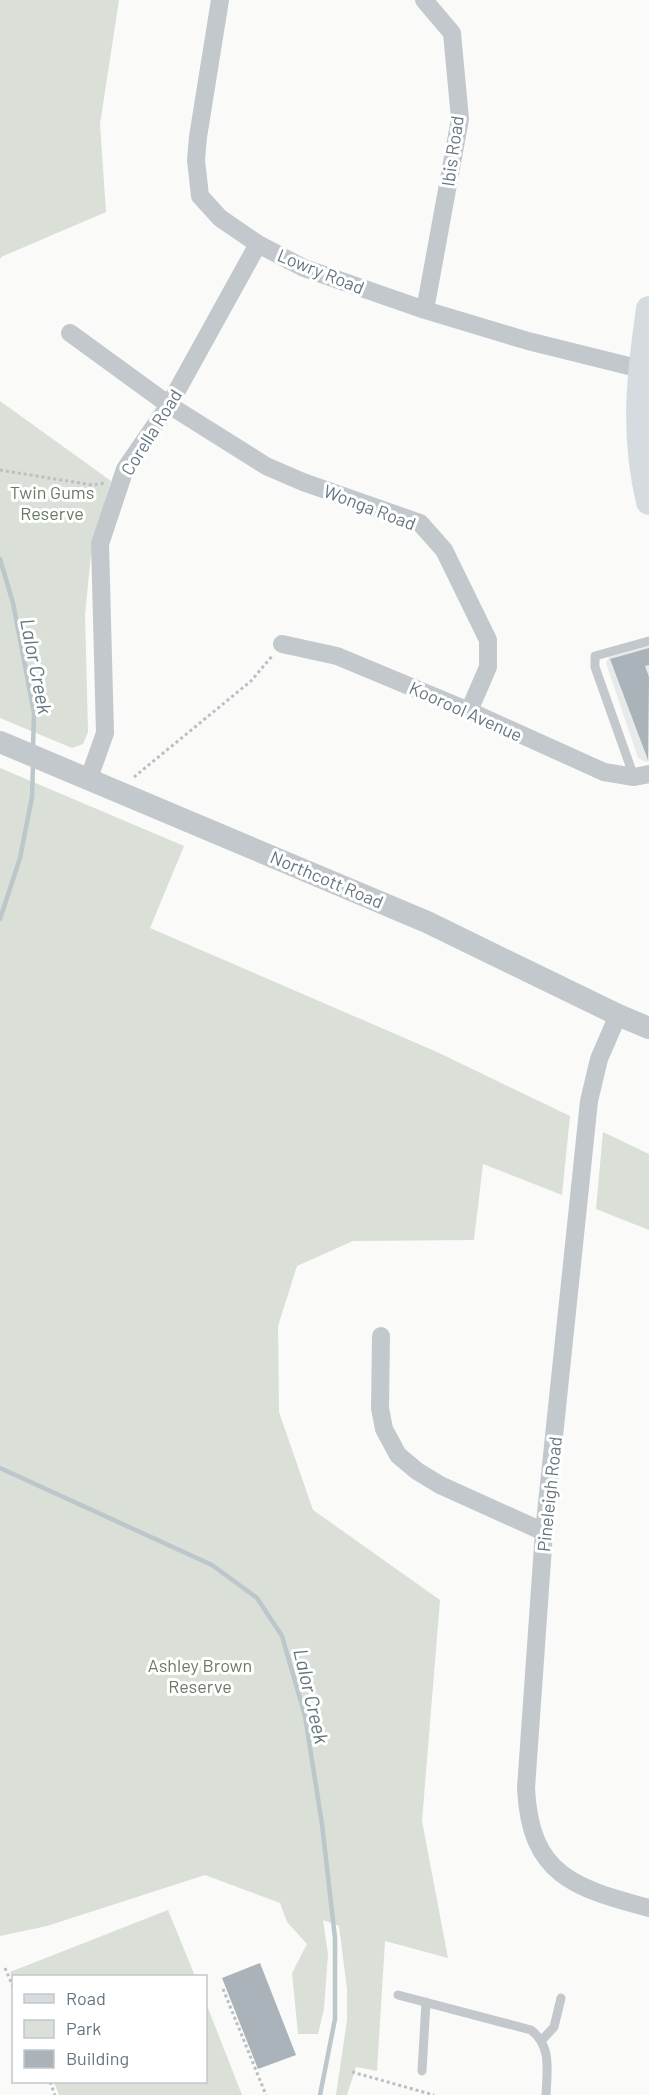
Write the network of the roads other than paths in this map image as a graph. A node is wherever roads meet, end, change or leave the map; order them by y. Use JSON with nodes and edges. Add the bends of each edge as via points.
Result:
{"nodes":[{"id":1,"x":220,"y":0,"type":"edge"},
{"id":2,"x":424,"y":0,"type":"edge"},
{"id":3,"x":258,"y":244,"type":"junction"},
{"id":4,"x":649,"y":309,"type":"edge"},
{"id":5,"x":424,"y":310,"type":"junction"},
{"id":6,"x":70,"y":333,"type":"dead end"},
{"id":7,"x":645,"y":370,"type":"edge"},
{"id":8,"x":169,"y":405,"type":"junction"},
{"id":9,"x":649,"y":502,"type":"edge"},
{"id":10,"x":649,"y":641,"type":"edge"},
{"id":11,"x":282,"y":644,"type":"road end"},
{"id":12,"x":470,"y":711,"type":"junction"},
{"id":13,"x":0,"y":742,"type":"edge"},
{"id":14,"x":641,"y":776,"type":"edge"},
{"id":15,"x":89,"y":778,"type":"junction"},
{"id":16,"x":618,"y":1015,"type":"junction"},
{"id":17,"x":649,"y":1028,"type":"edge"},
{"id":18,"x":381,"y":1336,"type":"dead end"},
{"id":19,"x":544,"y":1532,"type":"junction"},
{"id":20,"x":649,"y":1908,"type":"edge"},
{"id":21,"x":398,"y":1995,"type":"dead end"},
{"id":22,"x":561,"y":1998,"type":"dead end"},
{"id":23,"x":426,"y":2002,"type":"junction"},
{"id":24,"x":542,"y":2040,"type":"junction"},
{"id":25,"x":422,"y":2071,"type":"dead end"},
{"id":26,"x":546,"y":2095,"type":"edge"}],
"edges":[{"from":1,"to":3,"type":"street","name":"Lowry Road","via":[[198,137],[198,188],[215,214]]},
{"from":2,"to":5,"type":"street","name":"Ibis Road","via":[[452,33],[460,119]]},
{"from":3,"to":5,"type":"street","name":"Lowry Road","via":[[304,268]]},
{"from":3,"to":8,"type":"street","name":"Corella Road"},
{"from":4,"to":7,"type":"main road"},
{"from":5,"to":7,"type":"street","name":"Lowry Road"},
{"from":6,"to":8,"type":"street","name":"Wonga Road"},
{"from":7,"to":9,"type":"main road","via":[[638,403],[639,454]]},
{"from":8,"to":12,"type":"street","name":"Wonga Road","via":[[266,466],[420,523],[444,550],[488,640],[488,667]]},
{"from":8,"to":15,"type":"street","name":"Corella Road","via":[[124,468],[100,544],[105,733]]},
{"from":10,"to":14,"type":"lane","via":[[595,656],[595,667]]},
{"from":11,"to":12,"type":"street","name":"Koorool Avenue","via":[[337,656]]},
{"from":12,"to":14,"type":"street","name":"Koorool Avenue","via":[[604,772]]},
{"from":13,"to":15,"type":"street","name":"Northcott Road"},
{"from":15,"to":16,"type":"street","name":"Northcott Road","via":[[427,922]]},
{"from":16,"to":17,"type":"street","name":"Northcott Road"},
{"from":16,"to":19,"type":"street","name":"Pineleigh Road","via":[[592,1078]]},
{"from":18,"to":19,"type":"street","via":[[380,1408],[384,1429],[398,1455],[440,1485]]},
{"from":19,"to":20,"type":"street","name":"Pineleigh Road","via":[[527,1815],[536,1842],[551,1865],[571,1881],[592,1892]]},
{"from":21,"to":23,"type":"lane"},
{"from":22,"to":24,"type":"lane","via":[[554,2027]]},
{"from":23,"to":24,"type":"lane","via":[[531,2030]]},
{"from":23,"to":25,"type":"lane"},
{"from":24,"to":26,"type":"lane","via":[[547,2057]]}]}
